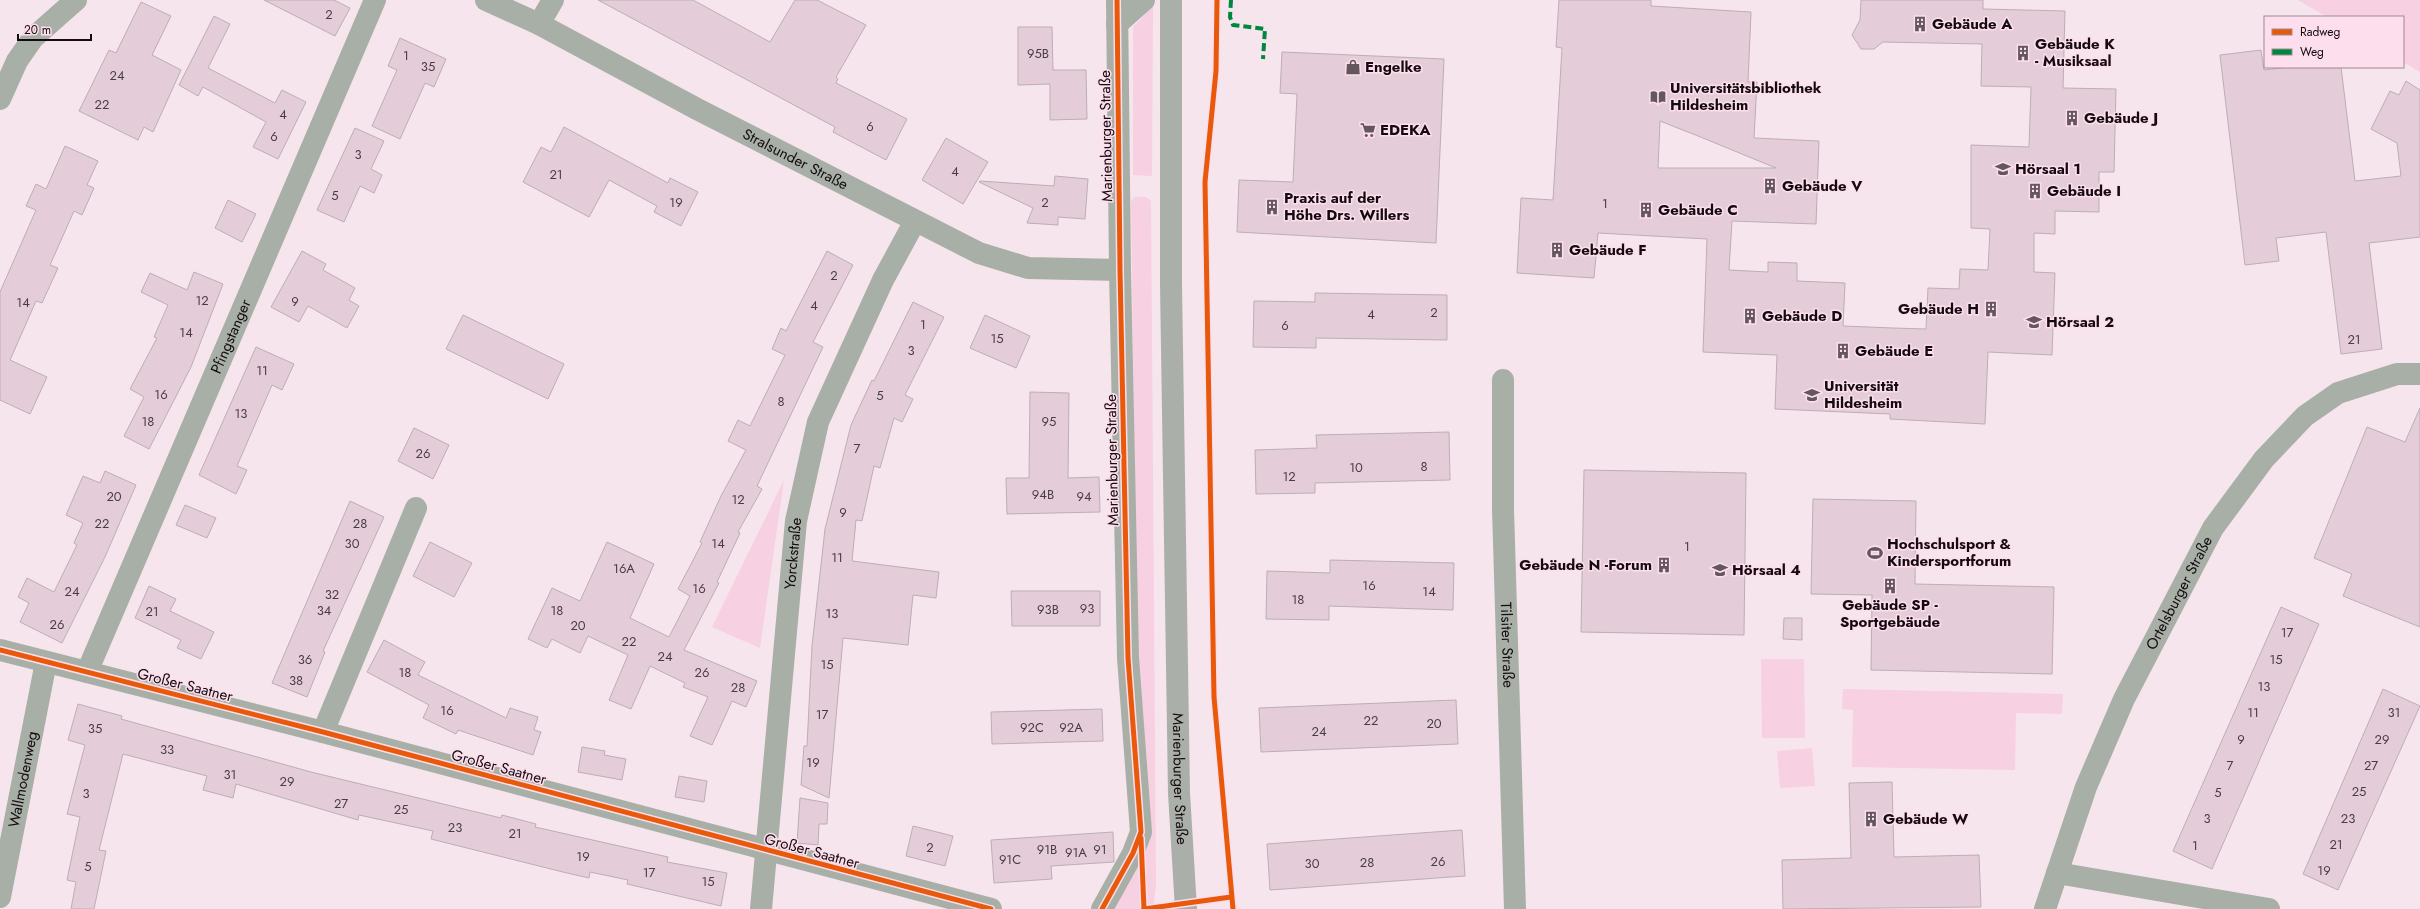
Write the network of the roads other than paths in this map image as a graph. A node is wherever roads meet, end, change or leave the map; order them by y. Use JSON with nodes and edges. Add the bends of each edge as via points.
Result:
{"nodes":[{"id":1,"x":76,"y":0,"type":"edge"},
{"id":2,"x":375,"y":0,"type":"edge"},
{"id":3,"x":486,"y":0,"type":"edge"},
{"id":4,"x":553,"y":0,"type":"edge"},
{"id":5,"x":1117,"y":0,"type":"edge"},
{"id":6,"x":1144,"y":0,"type":"edge"},
{"id":7,"x":1170,"y":0,"type":"edge"},
{"id":8,"x":540,"y":24,"type":"junction"},
{"id":9,"x":1117,"y":24,"type":"junction"},
{"id":10,"x":0,"y":99,"type":"edge"},
{"id":11,"x":915,"y":221,"type":"junction"},
{"id":12,"x":1120,"y":270,"type":"junction"},
{"id":13,"x":2420,"y":374,"type":"edge"},
{"id":14,"x":1503,"y":380,"type":"dead end"},
{"id":15,"x":416,"y":508,"type":"dead end"},
{"id":16,"x":0,"y":650,"type":"edge"},
{"id":17,"x":46,"y":662,"type":"junction"},
{"id":18,"x":87,"y":672,"type":"junction"},
{"id":19,"x":323,"y":732,"type":"junction"},
{"id":20,"x":767,"y":851,"type":"junction"},
{"id":21,"x":2057,"y":873,"type":"junction"},
{"id":22,"x":0,"y":897,"type":"edge"},
{"id":23,"x":760,"y":909,"type":"edge"},
{"id":24,"x":991,"y":909,"type":"edge"},
{"id":25,"x":1102,"y":909,"type":"edge"},
{"id":26,"x":1186,"y":909,"type":"edge"},
{"id":27,"x":1515,"y":909,"type":"edge"},
{"id":28,"x":2045,"y":909,"type":"edge"},
{"id":29,"x":2269,"y":909,"type":"edge"}],
"edges":[{"from":1,"to":10,"type":"street","via":[[33,38],[17,61]]},
{"from":2,"to":18,"type":"street","name":"Pfingstanger"},
{"from":3,"to":8,"type":"street","name":"Stralsunder Straße"},
{"from":4,"to":8,"type":"street"},
{"from":5,"to":9,"type":"street","name":"Marienburger Straße"},
{"from":6,"to":9,"type":"street"},
{"from":7,"to":26,"type":"main road","name":"Marienburger Straße","via":[[1178,777]]},
{"from":8,"to":11,"type":"street","name":"Stralsunder Straße","via":[[696,109]]},
{"from":9,"to":12,"type":"street","name":"Marienburger Straße"},
{"from":11,"to":12,"type":"street","name":"Stralsunder Straße","via":[[978,253],[1028,268]]},
{"from":11,"to":20,"type":"street","name":"Yorckstraße","via":[[883,280],[818,422],[796,521]]},
{"from":12,"to":25,"type":"street","name":"Marienburger Straße","via":[[1128,658],[1141,832],[1133,854]]},
{"from":13,"to":21,"type":"street","name":"Ortelsburger Straße","via":[[2397,374],[2338,394],[2305,416],[2264,459],[2213,528],[2124,699],[2086,787]]},
{"from":14,"to":27,"type":"street","name":"Tilsiter Straße","via":[[1503,508]]},
{"from":15,"to":19,"type":"street"},
{"from":16,"to":17,"type":"street","name":"Großer Saatner"},
{"from":17,"to":18,"type":"street","name":"Großer Saatner"},
{"from":17,"to":22,"type":"street","name":"Wallmodenweg"},
{"from":18,"to":19,"type":"street","name":"Großer Saatner"},
{"from":19,"to":20,"type":"street","name":"Großer Saatner"},
{"from":20,"to":23,"type":"street","name":"Yorckstraße"},
{"from":20,"to":24,"type":"street","name":"Großer Saatner"},
{"from":21,"to":28,"type":"street","name":"Ortelsburger Straße"},
{"from":21,"to":29,"type":"street"}]}
